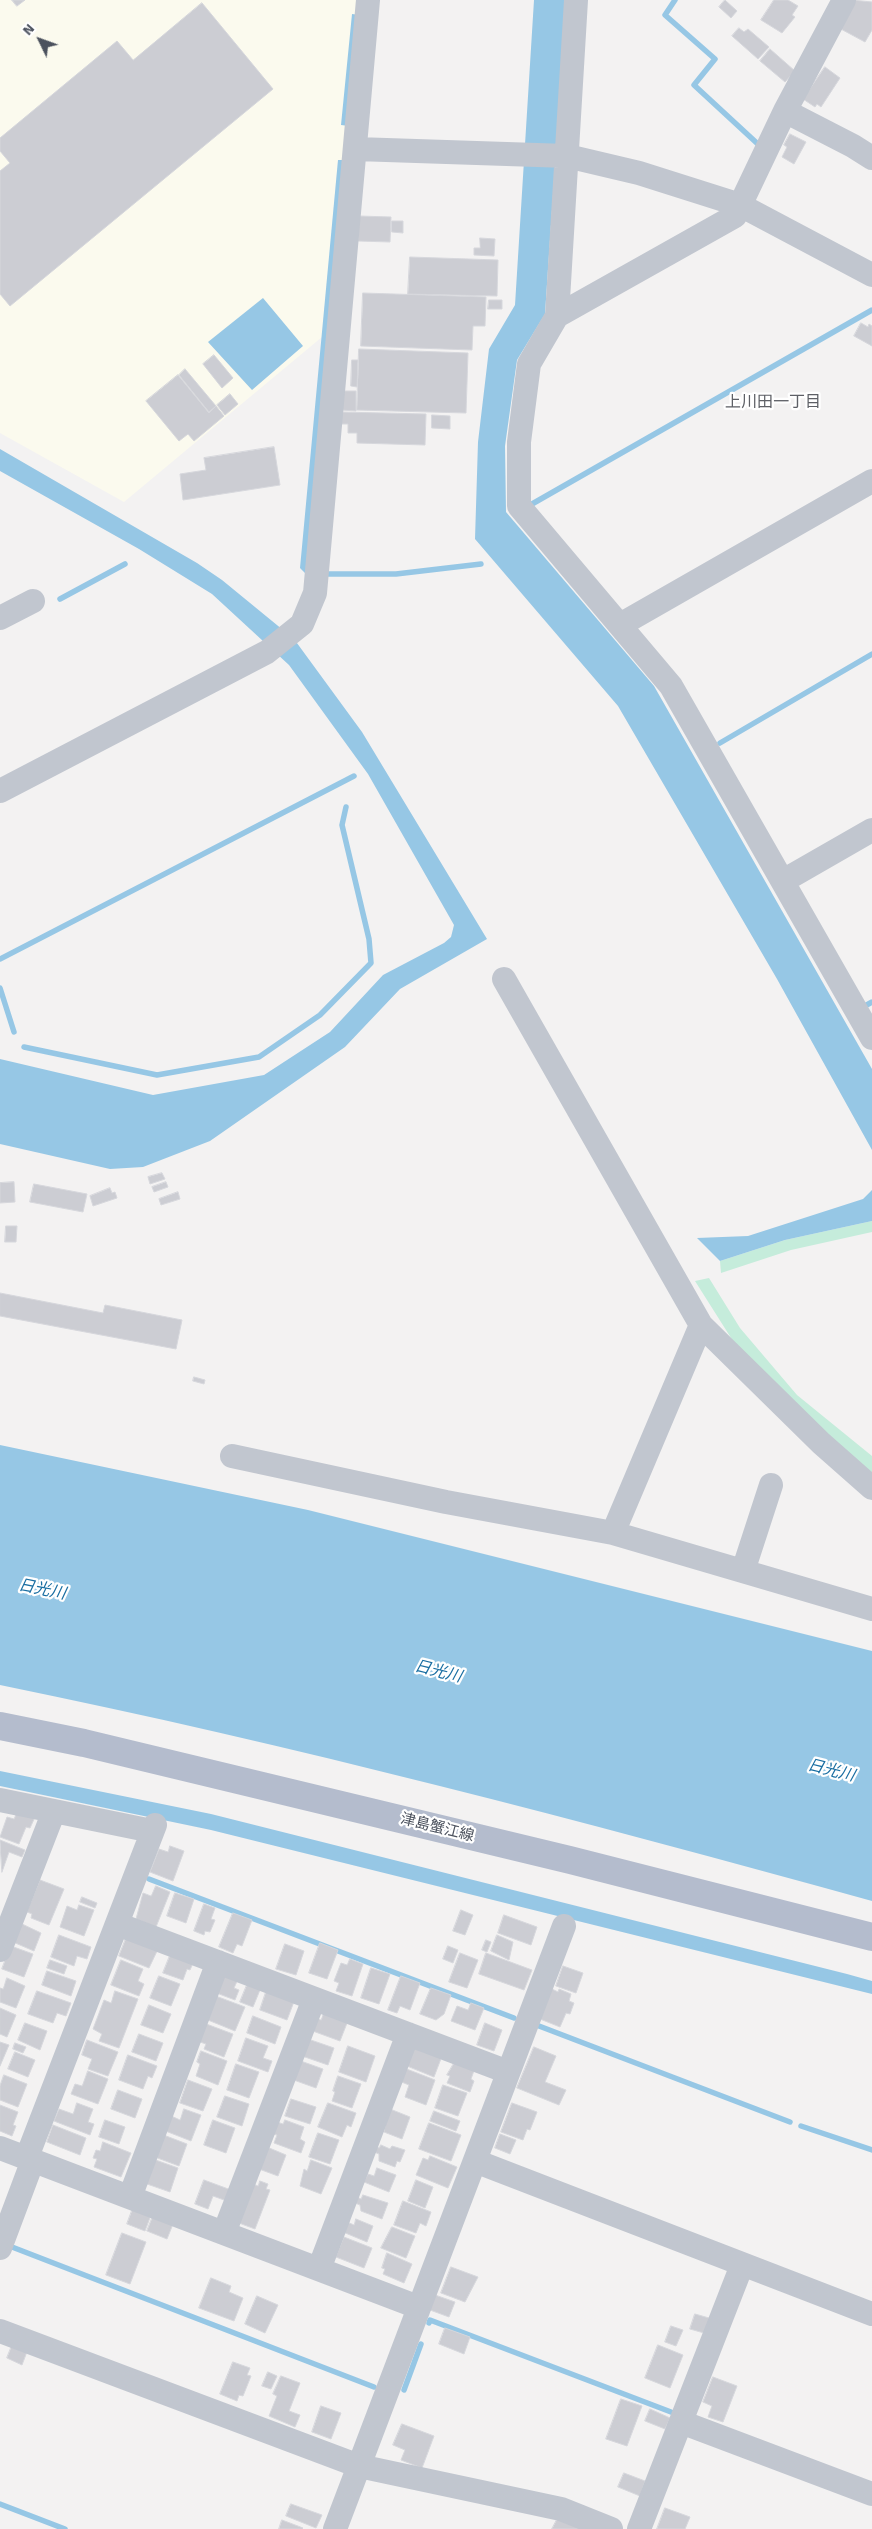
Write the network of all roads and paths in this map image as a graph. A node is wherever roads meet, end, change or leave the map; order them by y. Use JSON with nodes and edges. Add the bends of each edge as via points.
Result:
{"nodes":[{"id":1,"x":368,"y":0,"type":"edge"},
{"id":2,"x":576,"y":0,"type":"edge"},
{"id":3,"x":844,"y":0,"type":"edge"},
{"id":4,"x":785,"y":111,"type":"junction"},
{"id":5,"x":356,"y":149,"type":"junction"},
{"id":6,"x":564,"y":156,"type":"junction"},
{"id":7,"x":872,"y":158,"type":"edge"},
{"id":8,"x":740,"y":205,"type":"junction"},
{"id":9,"x":872,"y":275,"type":"edge"},
{"id":10,"x":557,"y":316,"type":"junction"},
{"id":11,"x":872,"y":481,"type":"edge"},
{"id":12,"x":33,"y":601,"type":"dead end"},
{"id":13,"x":0,"y":618,"type":"edge"},
{"id":14,"x":620,"y":625,"type":"junction"},
{"id":15,"x":0,"y":791,"type":"edge"},
{"id":16,"x":872,"y":830,"type":"edge"},
{"id":17,"x":782,"y":881,"type":"junction"},
{"id":18,"x":504,"y":979,"type":"dead end"},
{"id":19,"x":872,"y":1038,"type":"edge"},
{"id":20,"x":700,"y":1325,"type":"junction"},
{"id":21,"x":232,"y":1456,"type":"dead end"},
{"id":22,"x":771,"y":1485,"type":"dead end"},
{"id":23,"x":872,"y":1488,"type":"edge"},
{"id":24,"x":613,"y":1533,"type":"junction"},
{"id":25,"x":743,"y":1571,"type":"junction"},
{"id":26,"x":872,"y":1609,"type":"edge"},
{"id":27,"x":0,"y":1726,"type":"edge"},
{"id":28,"x":0,"y":1800,"type":"edge"},
{"id":29,"x":54,"y":1811,"type":"junction"},
{"id":30,"x":117,"y":1924,"type":"junction"},
{"id":31,"x":564,"y":1926,"type":"dead end"},
{"id":32,"x":872,"y":1937,"type":"edge"},
{"id":33,"x":0,"y":1950,"type":"edge"},
{"id":34,"x":218,"y":1962,"type":"junction"},
{"id":35,"x":314,"y":1999,"type":"junction"},
{"id":36,"x":408,"y":2034,"type":"junction"},
{"id":37,"x":508,"y":2072,"type":"junction"},
{"id":38,"x":0,"y":2148,"type":"edge"},
{"id":39,"x":30,"y":2159,"type":"junction"},
{"id":40,"x":475,"y":2161,"type":"junction"},
{"id":41,"x":130,"y":2197,"type":"junction"},
{"id":42,"x":224,"y":2233,"type":"junction"},
{"id":43,"x":0,"y":2248,"type":"edge"},
{"id":44,"x":742,"y":2264,"type":"junction"},
{"id":45,"x":319,"y":2269,"type":"junction"},
{"id":46,"x":418,"y":2307,"type":"junction"},
{"id":47,"x":872,"y":2314,"type":"edge"},
{"id":48,"x":0,"y":2331,"type":"edge"},
{"id":49,"x":681,"y":2422,"type":"junction"},
{"id":50,"x":359,"y":2466,"type":"junction"},
{"id":51,"x":872,"y":2494,"type":"edge"},
{"id":52,"x":335,"y":2529,"type":"edge"},
{"id":53,"x":611,"y":2529,"type":"edge"},
{"id":54,"x":640,"y":2529,"type":"edge"}],
"edges":[{"from":1,"to":5,"type":"street"},
{"from":2,"to":6,"type":"street"},
{"from":3,"to":4,"type":"street"},
{"from":4,"to":7,"type":"street"},
{"from":4,"to":8,"type":"street"},
{"from":5,"to":6,"type":"street"},
{"from":5,"to":15,"type":"street","via":[[315,593],[302,624],[267,652]]},
{"from":6,"to":8,"type":"street","via":[[639,173]]},
{"from":6,"to":10,"type":"street"},
{"from":8,"to":9,"type":"street"},
{"from":8,"to":10,"type":"street","via":[[735,216]]},
{"from":10,"to":14,"type":"street","via":[[529,364],[519,442],[519,506]]},
{"from":11,"to":14,"type":"street"},
{"from":12,"to":13,"type":"street"},
{"from":14,"to":17,"type":"street","via":[[671,686]]},
{"from":16,"to":17,"type":"street"},
{"from":17,"to":19,"type":"street"},
{"from":18,"to":20,"type":"street"},
{"from":20,"to":23,"type":"street"},
{"from":20,"to":24,"type":"street"},
{"from":21,"to":24,"type":"street","via":[[446,1502]]},
{"from":22,"to":25,"type":"street"},
{"from":24,"to":25,"type":"street"},
{"from":25,"to":26,"type":"street"},
{"from":27,"to":32,"type":"main road","name":"津島蟹江線","via":[[84,1743],[542,1853]]},
{"from":28,"to":29,"type":"street"},
{"from":29,"to":30,"type":"street","via":[[153,1828]]},
{"from":29,"to":33,"type":"street"},
{"from":30,"to":34,"type":"street"},
{"from":30,"to":39,"type":"street"},
{"from":31,"to":37,"type":"street"},
{"from":34,"to":35,"type":"street"},
{"from":34,"to":41,"type":"street"},
{"from":35,"to":36,"type":"street"},
{"from":35,"to":42,"type":"street"},
{"from":36,"to":37,"type":"street"},
{"from":36,"to":45,"type":"street"},
{"from":37,"to":40,"type":"street"},
{"from":38,"to":39,"type":"street"},
{"from":39,"to":41,"type":"street"},
{"from":39,"to":43,"type":"street"},
{"from":40,"to":44,"type":"street"},
{"from":40,"to":46,"type":"street"},
{"from":41,"to":42,"type":"street"},
{"from":42,"to":45,"type":"street"},
{"from":44,"to":47,"type":"street"},
{"from":44,"to":49,"type":"street"},
{"from":45,"to":46,"type":"street"},
{"from":46,"to":50,"type":"street"},
{"from":48,"to":50,"type":"street"},
{"from":49,"to":51,"type":"street"},
{"from":49,"to":54,"type":"street"},
{"from":50,"to":52,"type":"street"},
{"from":50,"to":53,"type":"street","via":[[561,2509]]}]}
